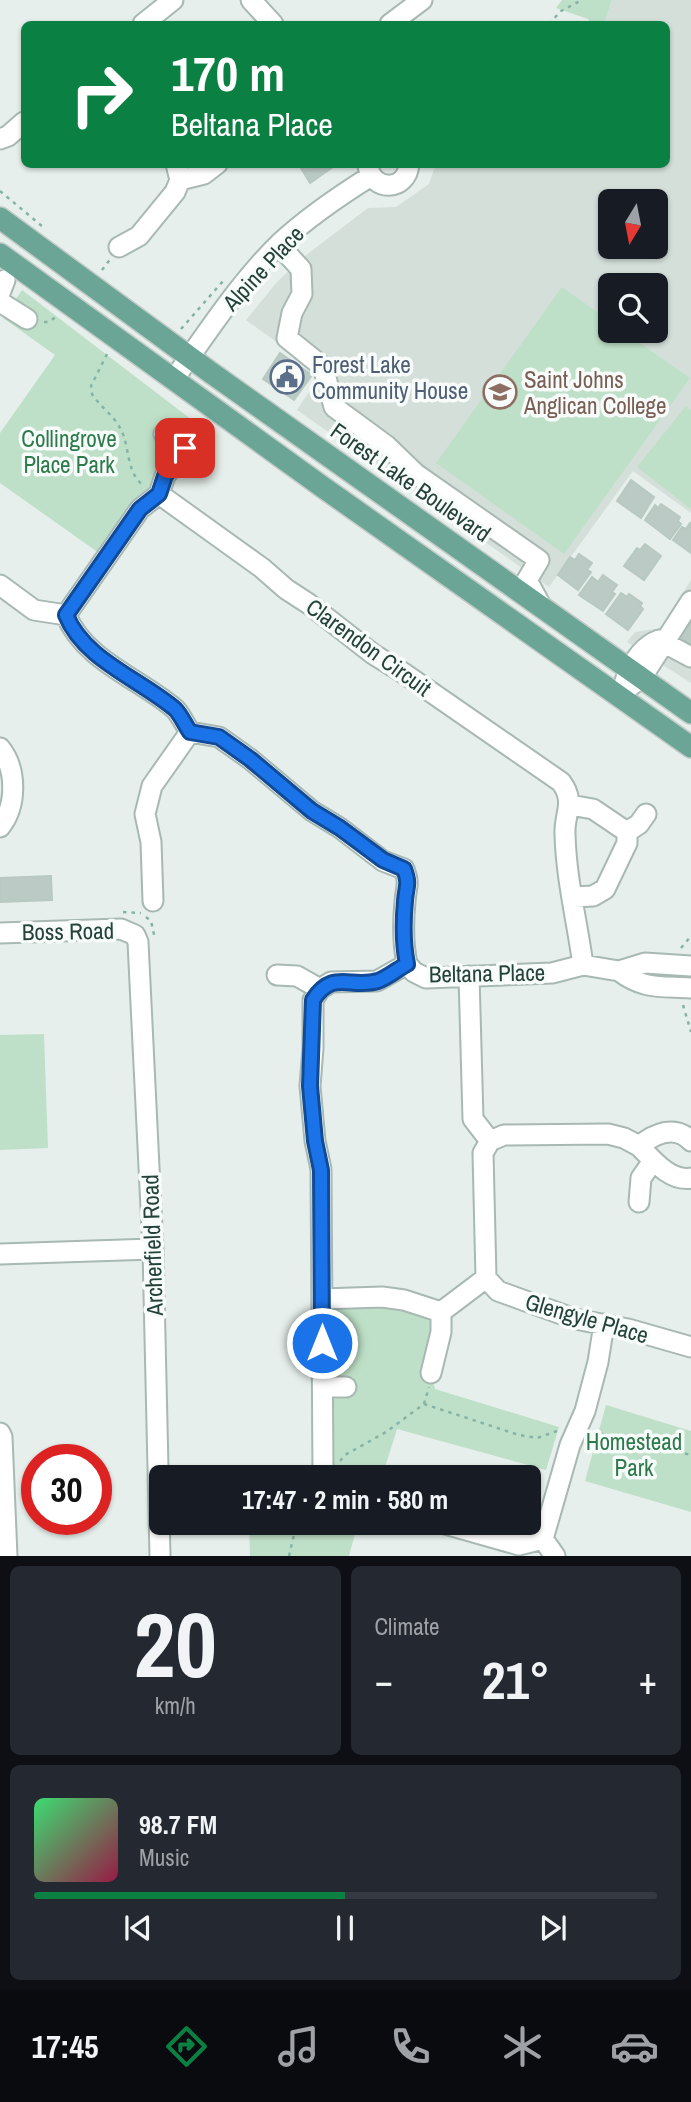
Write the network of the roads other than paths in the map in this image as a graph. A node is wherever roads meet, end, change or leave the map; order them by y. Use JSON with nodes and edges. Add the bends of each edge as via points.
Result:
{"nodes":[{"id":1,"x":173,"y":0,"type":"edge"},
{"id":2,"x":251,"y":0,"type":"edge"},
{"id":3,"x":422,"y":0,"type":"edge"},
{"id":4,"x":148,"y":21,"type":"edge"},
{"id":5,"x":270,"y":21,"type":"edge"},
{"id":6,"x":394,"y":21,"type":"edge"},
{"id":7,"x":21,"y":125,"type":"edge"},
{"id":8,"x":0,"y":139,"type":"edge"},
{"id":9,"x":212,"y":168,"type":"edge"},
{"id":10,"x":408,"y":168,"type":"edge"},
{"id":11,"x":370,"y":170,"type":"edge"},
{"id":12,"x":178,"y":172,"type":"edge"},
{"id":13,"x":0,"y":218,"type":"edge"},
{"id":14,"x":278,"y":244,"type":"junction"},
{"id":15,"x":118,"y":247,"type":"dead end"},
{"id":16,"x":0,"y":254,"type":"edge"},
{"id":17,"x":0,"y":302,"type":"edge"},
{"id":18,"x":27,"y":319,"type":"dead end"},
{"id":19,"x":190,"y":357,"type":"junction"},
{"id":20,"x":174,"y":379,"type":"junction"},
{"id":21,"x":164,"y":434,"type":"dead end"},
{"id":22,"x":159,"y":494,"type":"junction"},
{"id":23,"x":0,"y":585,"type":"edge"},
{"id":24,"x":691,"y":601,"type":"edge"},
{"id":25,"x":540,"y":604,"type":"junction"},
{"id":26,"x":66,"y":615,"type":"junction"},
{"id":27,"x":666,"y":642,"type":"junction"},
{"id":28,"x":691,"y":657,"type":"edge"},
{"id":29,"x":636,"y":673,"type":"junction"},
{"id":30,"x":619,"y":695,"type":"junction"},
{"id":31,"x":691,"y":713,"type":"edge"},
{"id":32,"x":190,"y":732,"type":"junction"},
{"id":33,"x":691,"y":747,"type":"edge"},
{"id":34,"x":0,"y":748,"type":"edge"},
{"id":35,"x":570,"y":805,"type":"junction"},
{"id":36,"x":646,"y":814,"type":"dead end"},
{"id":37,"x":0,"y":827,"type":"edge"},
{"id":38,"x":627,"y":832,"type":"junction"},
{"id":39,"x":573,"y":897,"type":"junction"},
{"id":40,"x":153,"y":901,"type":"dead end"},
{"id":41,"x":0,"y":933,"type":"edge"},
{"id":42,"x":135,"y":935,"type":"joint"},
{"id":43,"x":407,"y":964,"type":"junction"},
{"id":44,"x":583,"y":965,"type":"junction"},
{"id":45,"x":691,"y":966,"type":"edge"},
{"id":46,"x":619,"y":971,"type":"junction"},
{"id":47,"x":277,"y":975,"type":"dead end"},
{"id":48,"x":469,"y":976,"type":"junction"},
{"id":49,"x":691,"y":988,"type":"edge"},
{"id":50,"x":320,"y":989,"type":"junction"},
{"id":51,"x":691,"y":1140,"type":"edge"},
{"id":52,"x":490,"y":1141,"type":"junction"},
{"id":53,"x":639,"y":1146,"type":"junction"},
{"id":54,"x":653,"y":1161,"type":"junction"},
{"id":55,"x":691,"y":1178,"type":"edge"},
{"id":56,"x":639,"y":1202,"type":"dead end"},
{"id":57,"x":153,"y":1248,"type":"junction"},
{"id":58,"x":0,"y":1254,"type":"edge"},
{"id":59,"x":486,"y":1278,"type":"junction"},
{"id":60,"x":322,"y":1299,"type":"junction"},
{"id":61,"x":441,"y":1312,"type":"junction"},
{"id":62,"x":604,"y":1324,"type":"junction"},
{"id":63,"x":691,"y":1347,"type":"edge"},
{"id":64,"x":431,"y":1373,"type":"road end"},
{"id":65,"x":323,"y":1387,"type":"junction"},
{"id":66,"x":346,"y":1387,"type":"dead end"},
{"id":67,"x":0,"y":1433,"type":"edge"},
{"id":68,"x":331,"y":1465,"type":"edge"},
{"id":69,"x":484,"y":1535,"type":"edge"},
{"id":70,"x":543,"y":1539,"type":"junction"},
{"id":71,"x":7,"y":1556,"type":"edge"},
{"id":72,"x":160,"y":1556,"type":"edge"},
{"id":73,"x":555,"y":1556,"type":"edge"}],
"edges":[{"from":1,"to":4,"type":"street"},
{"from":2,"to":5,"type":"street"},
{"from":3,"to":6,"type":"street"},
{"from":7,"to":8,"type":"street"},
{"from":9,"to":12,"type":"street","via":[[204,174]]},
{"from":10,"to":11,"type":"street","via":[[396,185],[382,185]]},
{"from":11,"to":14,"type":"street","name":"Alpine Place"},
{"from":12,"to":15,"type":"street","via":[[175,192],[139,236]]},
{"from":13,"to":19,"type":"main road","name":"Forest Lake Boulevard"},
{"from":14,"to":19,"type":"street","name":"Alpine Place"},
{"from":14,"to":25,"type":"street","via":[[301,269],[302,294],[292,313],[288,338],[323,367],[334,407],[416,474],[539,560],[527,580]]},
{"from":16,"to":20,"type":"main road"},
{"from":17,"to":18,"type":"street"},
{"from":19,"to":20,"type":"street","name":"Alpine Place"},
{"from":19,"to":25,"type":"main road","name":"Forest Lake Boulevard"},
{"from":20,"to":30,"type":"main road"},
{"from":21,"to":22,"type":"street","via":[[190,441],[165,476]]},
{"from":22,"to":26,"type":"street","via":[[140,509]]},
{"from":22,"to":35,"type":"street","name":"Clarendon Circuit","via":[[373,654],[561,782],[569,792]]},
{"from":23,"to":26,"type":"street","via":[[34,610]]},
{"from":24,"to":27,"type":"street"},
{"from":25,"to":29,"type":"main road","name":"Forest Lake Boulevard"},
{"from":26,"to":32,"type":"street","via":[[72,631],[177,711]]},
{"from":27,"to":28,"type":"street"},
{"from":27,"to":29,"type":"street"},
{"from":29,"to":30,"type":"street"},
{"from":29,"to":31,"type":"main road","name":"Forest Lake Boulevard"},
{"from":30,"to":33,"type":"main road"},
{"from":32,"to":40,"type":"street","via":[[152,786],[145,814]]},
{"from":32,"to":43,"type":"street","via":[[219,737],[312,811],[383,860],[404,869],[409,883],[405,898]]},
{"from":34,"to":37,"type":"street","via":[[12,776],[12,800]]},
{"from":35,"to":38,"type":"street","via":[[593,809]]},
{"from":35,"to":39,"type":"street","via":[[565,830]]},
{"from":36,"to":38,"type":"street"},
{"from":38,"to":39,"type":"street","via":[[627,843],[605,889],[593,896]]},
{"from":39,"to":44,"type":"street"},
{"from":41,"to":42,"type":"street","name":"Boss Road","via":[[121,929]]},
{"from":42,"to":57,"type":"street","name":"Archerfield Road","via":[[140,951]]},
{"from":43,"to":48,"type":"street","name":"Beltana Place","via":[[426,978]]},
{"from":43,"to":50,"type":"street","name":"Beltana Place","via":[[377,981],[331,982]]},
{"from":44,"to":46,"type":"street","name":"Beltana Place"},
{"from":44,"to":48,"type":"street","name":"Beltana Place","via":[[552,973]]},
{"from":45,"to":46,"type":"street","name":"Beltana Place","via":[[645,963]]},
{"from":46,"to":49,"type":"street","name":"Beltana Place","via":[[644,985]]},
{"from":47,"to":50,"type":"street","via":[[297,975]]},
{"from":48,"to":52,"type":"street","via":[[473,1119]]},
{"from":50,"to":60,"type":"street","via":[[313,1000],[310,1086],[321,1170]]},
{"from":51,"to":53,"type":"street","via":[[672,1132],[653,1135]]},
{"from":52,"to":53,"type":"street","via":[[503,1135],[608,1134]]},
{"from":52,"to":59,"type":"street","via":[[483,1153]]},
{"from":53,"to":54,"type":"street"},
{"from":54,"to":55,"type":"street","via":[[665,1171]]},
{"from":54,"to":56,"type":"street","via":[[641,1178]]},
{"from":57,"to":58,"type":"street"},
{"from":57,"to":72,"type":"street","name":"Archerfield Road"},
{"from":59,"to":61,"type":"street"},
{"from":59,"to":62,"type":"street","name":"Glengyle Place","via":[[498,1291],[575,1319]]},
{"from":60,"to":61,"type":"street","via":[[382,1297]]},
{"from":60,"to":65,"type":"street"},
{"from":61,"to":64,"type":"street"},
{"from":62,"to":63,"type":"street","name":"Glengyle Place"},
{"from":62,"to":70,"type":"street","via":[[585,1411],[570,1445]]},
{"from":65,"to":66,"type":"street"},
{"from":65,"to":68,"type":"street"},
{"from":67,"to":71,"type":"street"},
{"from":69,"to":70,"type":"street","via":[[519,1545]]},
{"from":70,"to":73,"type":"street"}]}
